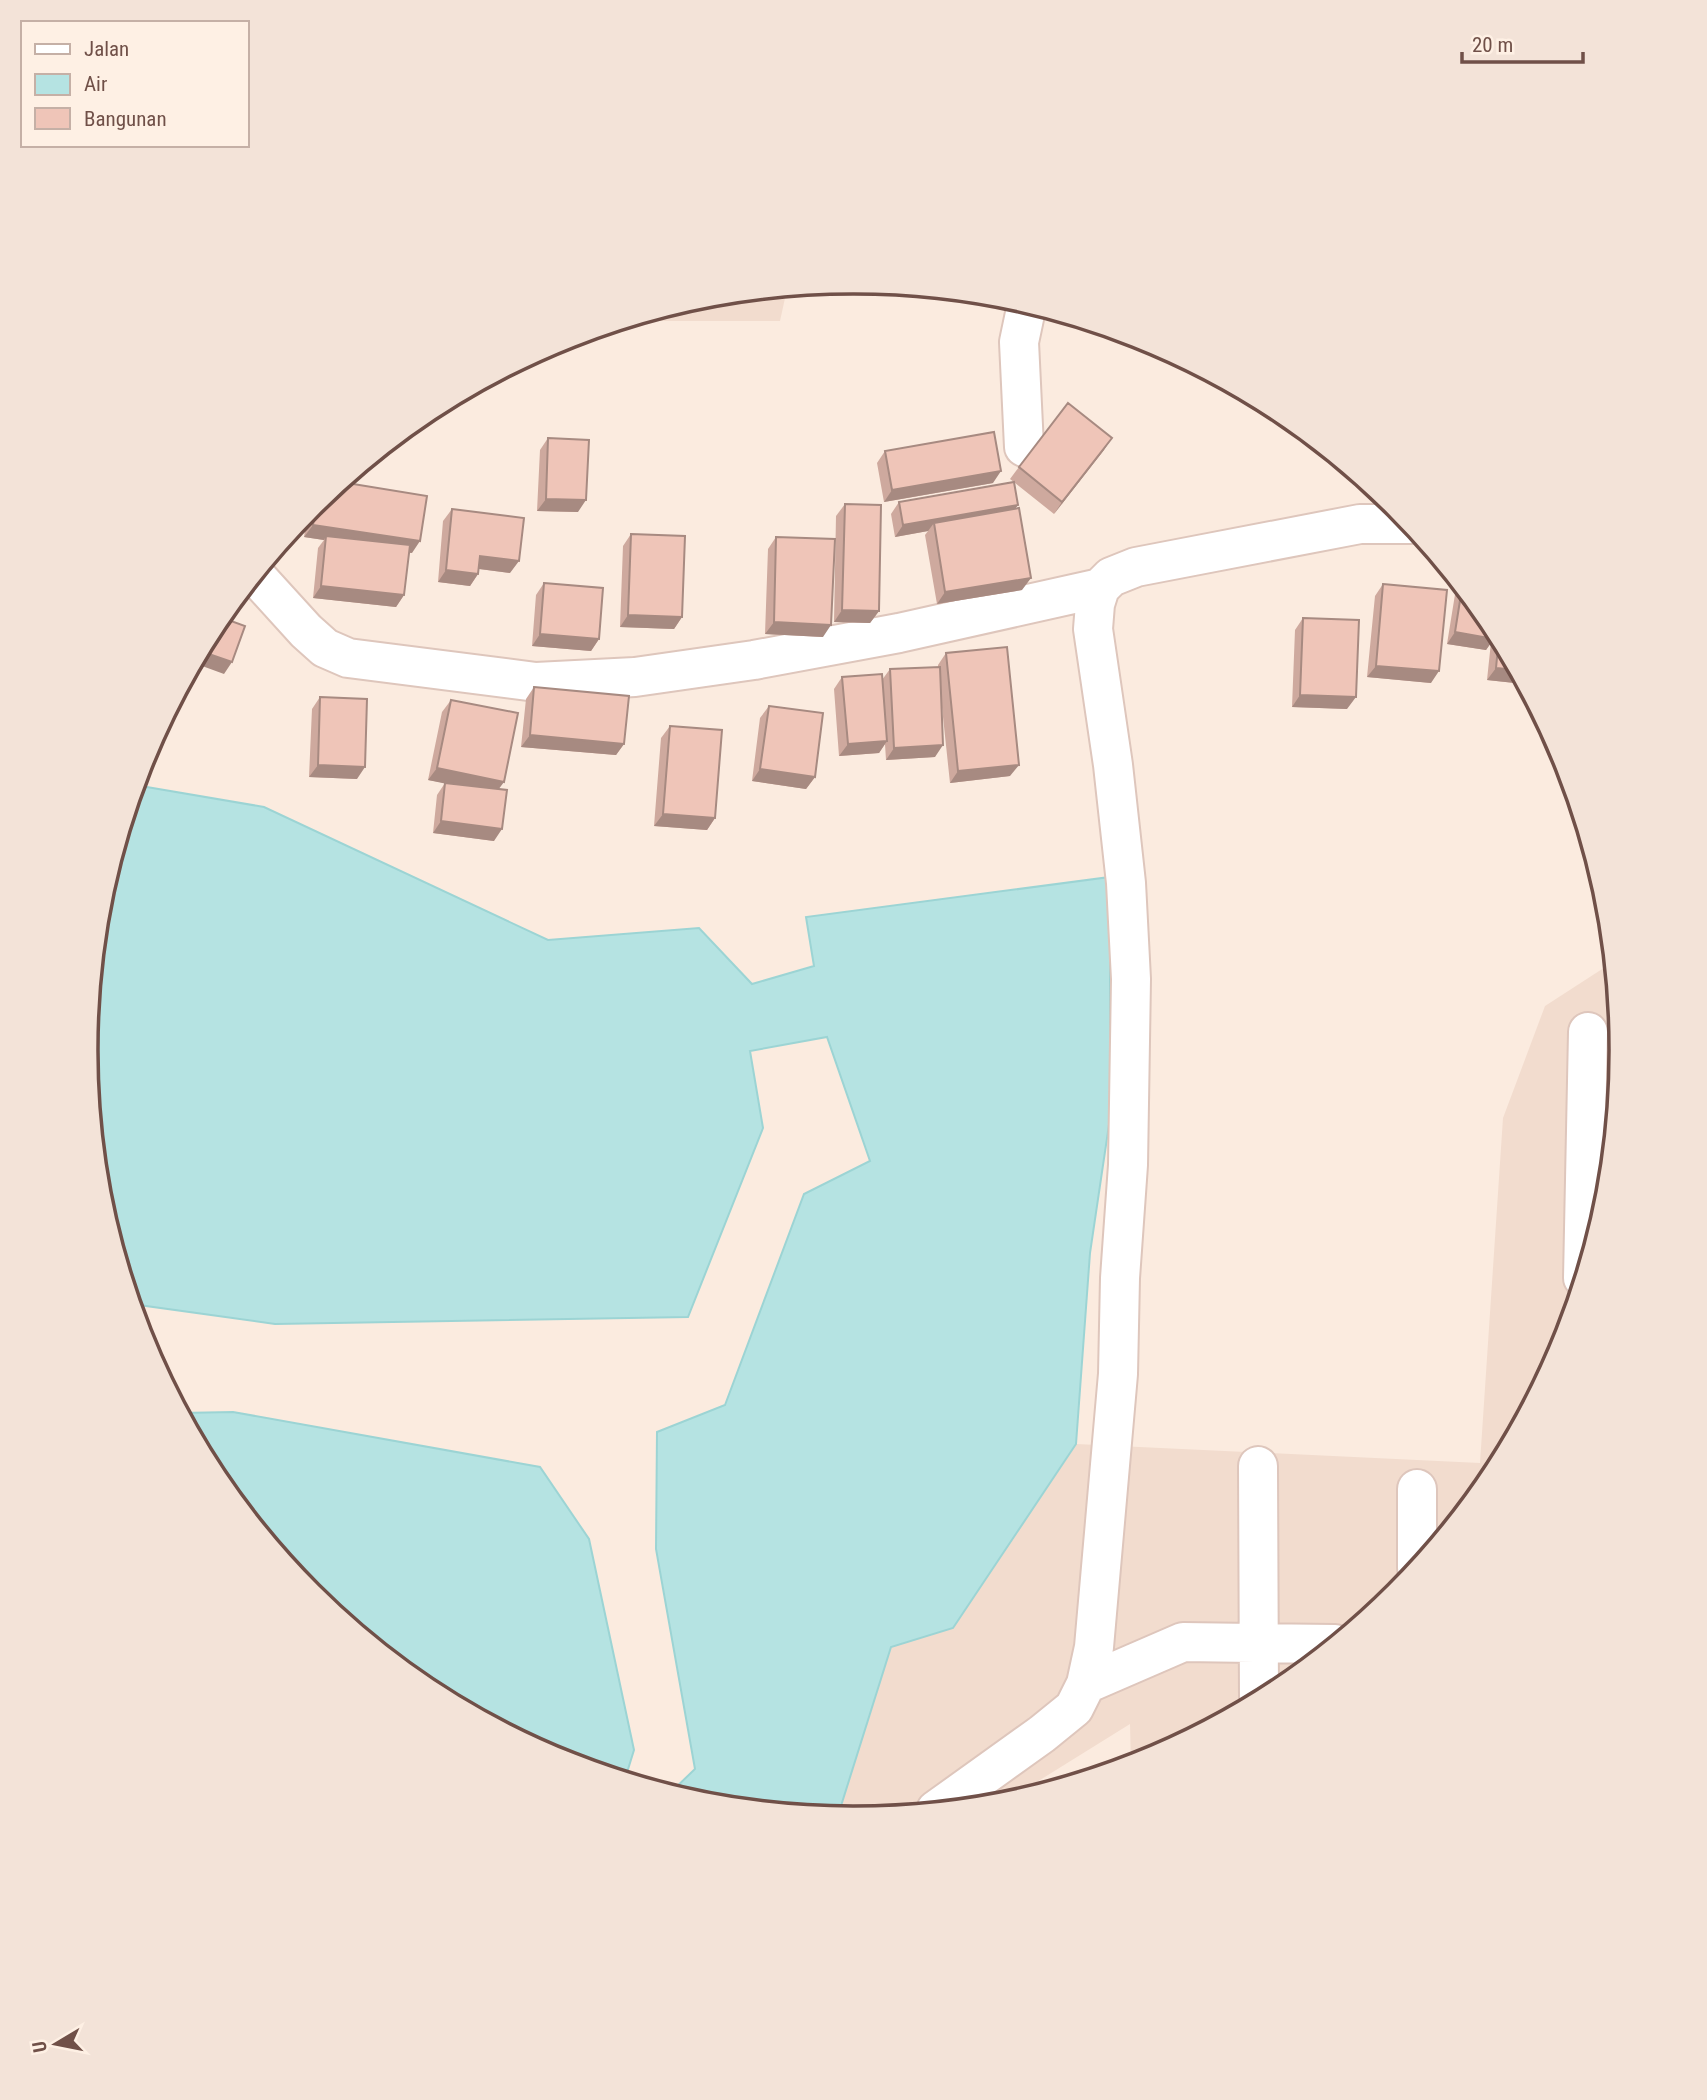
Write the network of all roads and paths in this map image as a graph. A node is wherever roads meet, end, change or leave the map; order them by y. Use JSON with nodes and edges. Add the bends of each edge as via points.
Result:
{"nodes":[{"id":1,"x":1025,"y":314,"type":"edge"},
{"id":2,"x":1024,"y":447,"type":"dead end"},
{"id":3,"x":1396,"y":524,"type":"edge"},
{"id":4,"x":261,"y":582,"type":"edge"},
{"id":5,"x":1100,"y":588,"type":"junction"},
{"id":6,"x":1588,"y":1032,"type":"dead end"},
{"id":7,"x":1584,"y":1243,"type":"edge"},
{"id":8,"x":1258,"y":1466,"type":"dead end"},
{"id":9,"x":1417,"y":1489,"type":"dead end"},
{"id":10,"x":1417,"y":1553,"type":"edge"},
{"id":11,"x":1260,"y":1643,"type":"junction"},
{"id":12,"x":1321,"y":1643,"type":"edge"},
{"id":13,"x":1086,"y":1684,"type":"junction"},
{"id":14,"x":1259,"y":1687,"type":"edge"},
{"id":15,"x":951,"y":1799,"type":"edge"}],
"edges":[{"from":1,"to":2,"type":"street","via":[[1019,342]]},
{"from":3,"to":5,"type":"street","via":[[1360,524],[1136,567],[1111,577]]},
{"from":4,"to":5,"type":"street","via":[[325,648],[348,658],[536,682],[635,677],[754,660]]},
{"from":5,"to":13,"type":"street","via":[[1093,629],[1126,883],[1131,979],[1118,1374],[1094,1647]]},
{"from":6,"to":7,"type":"street"},
{"from":8,"to":11,"type":"street"},
{"from":9,"to":10,"type":"street"},
{"from":11,"to":12,"type":"street"},
{"from":11,"to":13,"type":"street","via":[[1183,1642]]},
{"from":11,"to":14,"type":"street"},
{"from":13,"to":15,"type":"street","via":[[1074,1708]]}]}
